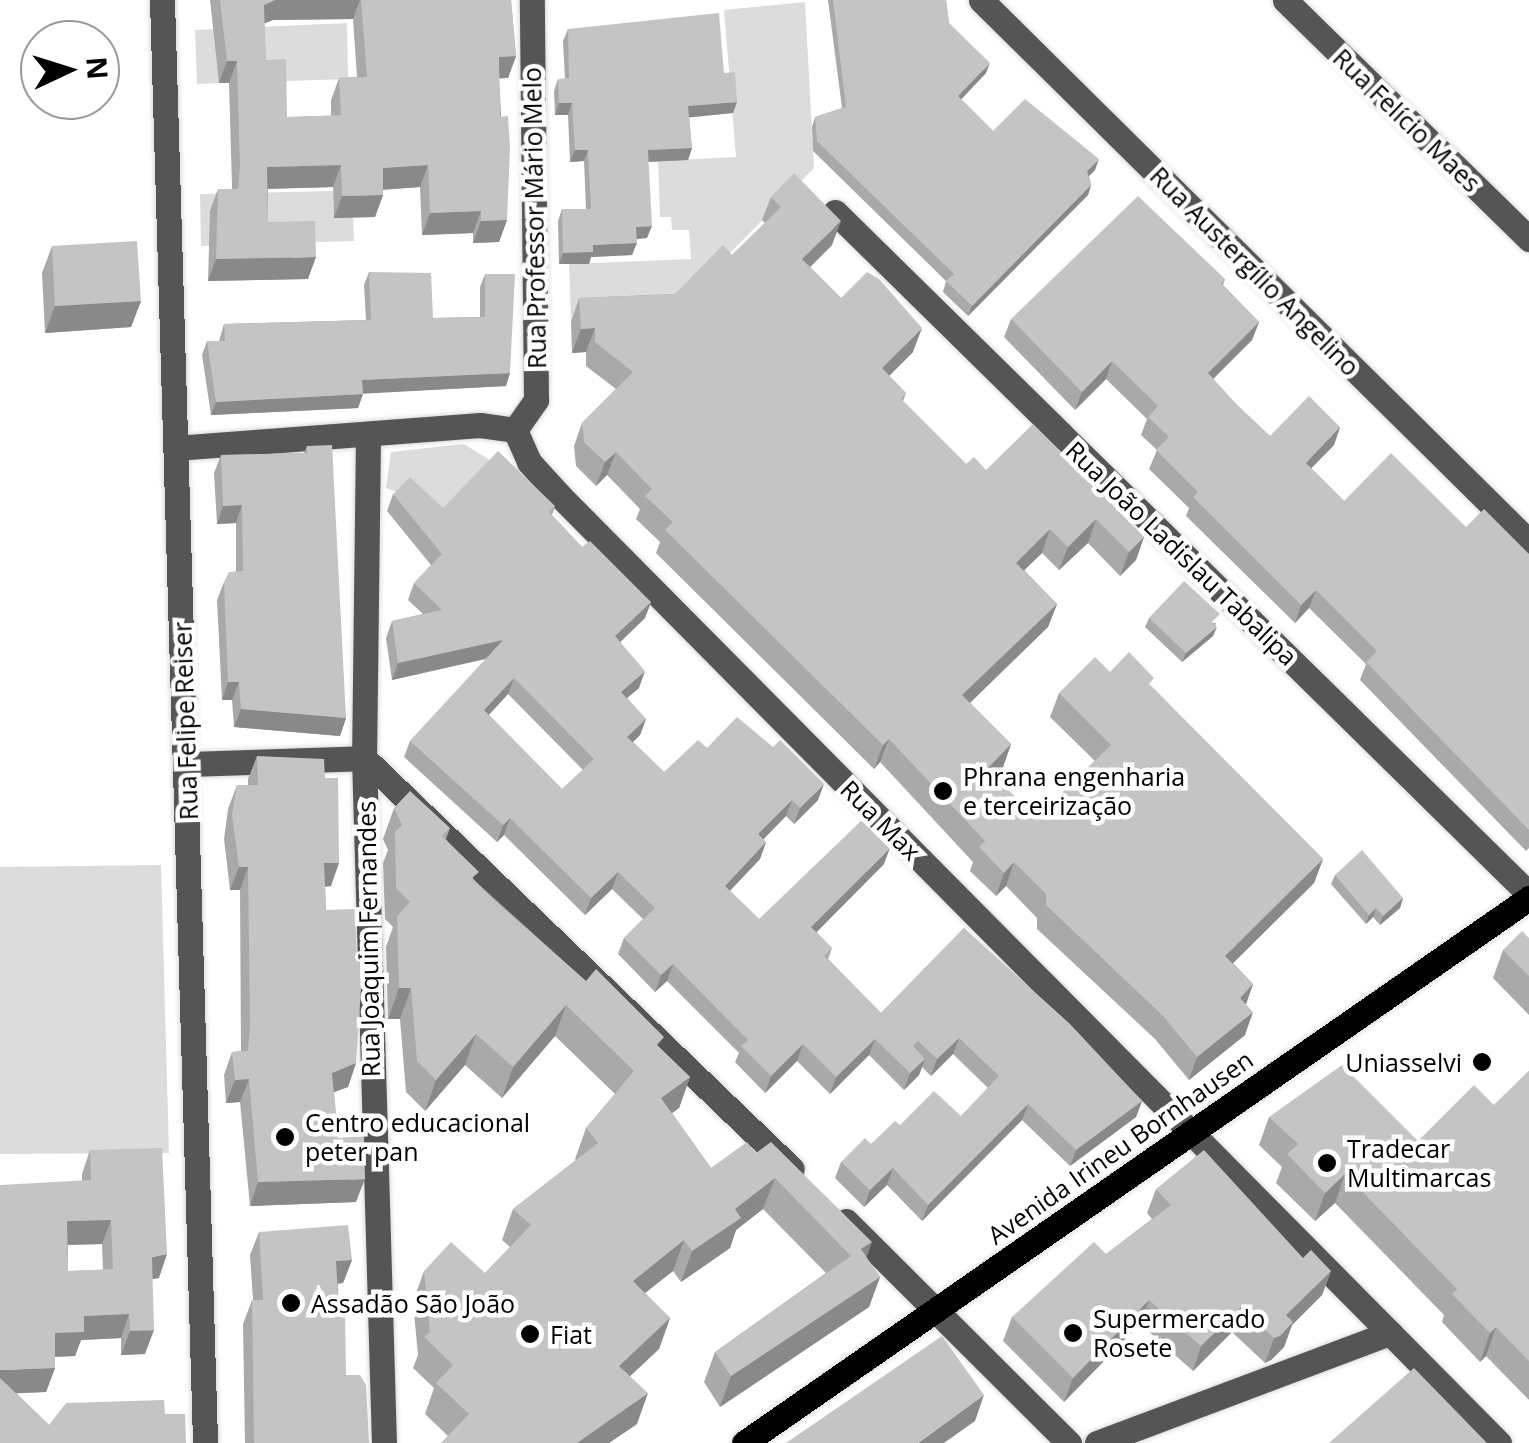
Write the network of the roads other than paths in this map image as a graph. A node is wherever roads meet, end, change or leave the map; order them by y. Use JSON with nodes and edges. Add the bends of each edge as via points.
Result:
{"nodes":[{"id":1,"x":162,"y":0,"type":"edge"},
{"id":2,"x":539,"y":0,"type":"edge"},
{"id":3,"x":981,"y":0,"type":"edge"},
{"id":4,"x":1285,"y":0,"type":"edge"},
{"id":5,"x":835,"y":212,"type":"edge"},
{"id":6,"x":1529,"y":239,"type":"edge"},
{"id":7,"x":515,"y":430,"type":"junction"},
{"id":8,"x":368,"y":436,"type":"junction"},
{"id":9,"x":175,"y":448,"type":"junction"},
{"id":10,"x":1529,"y":542,"type":"edge"},
{"id":11,"x":364,"y":758,"type":"junction"},
{"id":12,"x":186,"y":764,"type":"junction"},
{"id":13,"x":1529,"y":896,"type":"edge"},
{"id":14,"x":1192,"y":1134,"type":"junction"},
{"id":15,"x":937,"y":1309,"type":"junction"},
{"id":16,"x":1390,"y":1334,"type":"junction"},
{"id":17,"x":204,"y":1443,"type":"edge"},
{"id":18,"x":384,"y":1443,"type":"edge"},
{"id":19,"x":744,"y":1443,"type":"edge"},
{"id":20,"x":1069,"y":1443,"type":"edge"},
{"id":21,"x":1097,"y":1443,"type":"edge"},
{"id":22,"x":1499,"y":1443,"type":"edge"}],
"edges":[{"from":1,"to":9,"type":"street","name":"Rua Felipe Reiser"},
{"from":2,"to":7,"type":"street","name":"Rua Professor Mário Melo","via":[[536,400]]},
{"from":3,"to":10,"type":"street","name":"Rua Austergílio Angelino"},
{"from":4,"to":6,"type":"street","name":"Rua Felício Maes"},
{"from":5,"to":13,"type":"street","name":"Rua João Ladislau Tabalipa"},
{"from":7,"to":8,"type":"street","via":[[480,426]]},
{"from":7,"to":14,"type":"street","name":"Rua Max","via":[[529,462],[559,495]]},
{"from":8,"to":9,"type":"street"},
{"from":8,"to":11,"type":"street","name":"Rua Joaquim Fernandes"},
{"from":9,"to":12,"type":"street","name":"Rua Felipe Reiser"},
{"from":11,"to":12,"type":"street"},
{"from":11,"to":15,"type":"street"},
{"from":11,"to":18,"type":"street","name":"Rua Joaquim Fernandes"},
{"from":12,"to":17,"type":"street","name":"Rua Felipe Reiser"},
{"from":13,"to":14,"type":"main road","name":"Avenida Irineu Bornhausen"},
{"from":14,"to":15,"type":"main road","name":"Avenida Irineu Bornhausen"},
{"from":14,"to":16,"type":"street","name":"Rua Max"},
{"from":15,"to":19,"type":"main road","name":"Avenida Irineu Bornhausen"},
{"from":15,"to":20,"type":"street"},
{"from":16,"to":21,"type":"street"},
{"from":16,"to":22,"type":"street","name":"Rua Max"}]}
